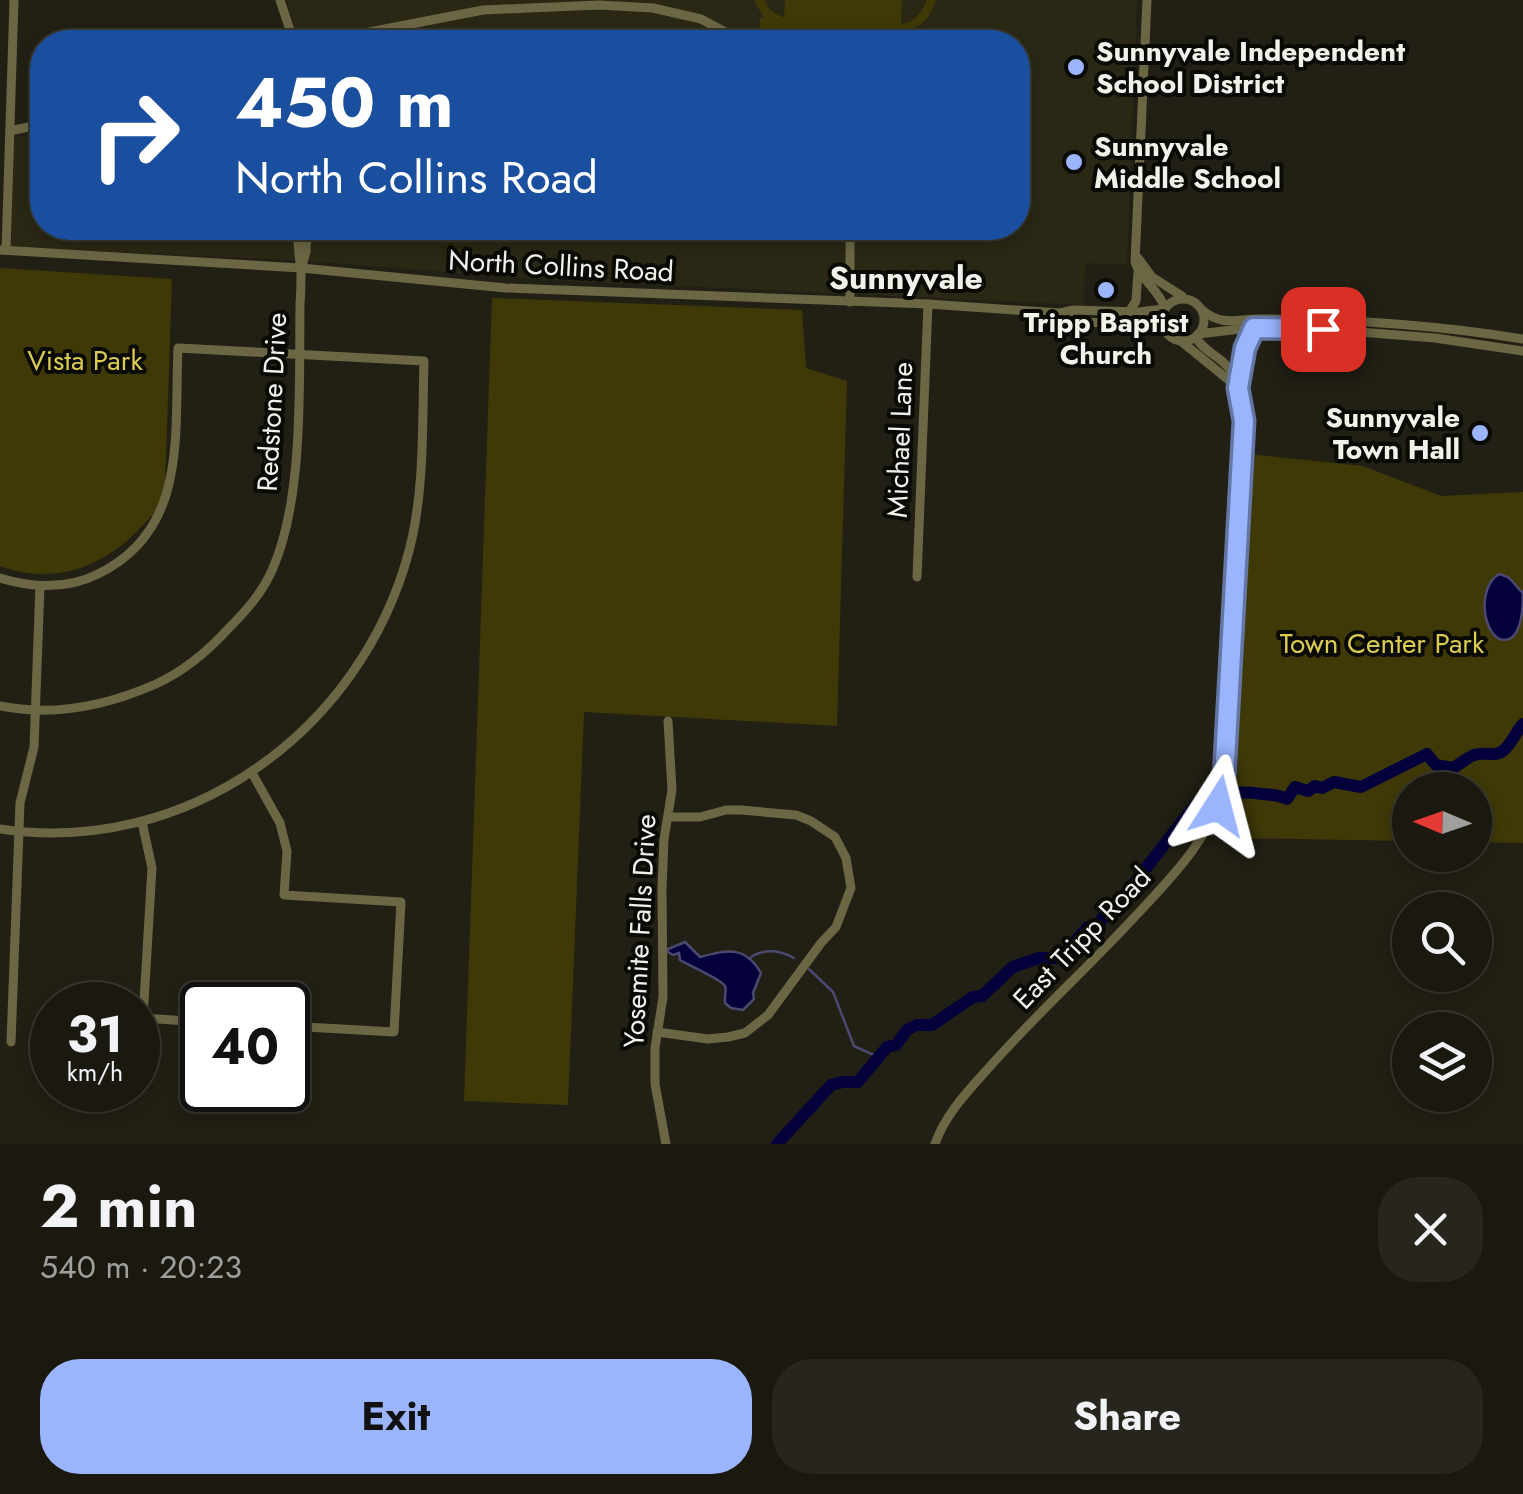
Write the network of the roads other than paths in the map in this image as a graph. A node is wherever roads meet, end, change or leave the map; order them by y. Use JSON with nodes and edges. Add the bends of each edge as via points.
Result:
{"nodes":[{"id":1,"x":14,"y":0,"type":"edge"},
{"id":2,"x":280,"y":0,"type":"edge"},
{"id":3,"x":1146,"y":0,"type":"edge"},
{"id":4,"x":290,"y":30,"type":"edge"},
{"id":5,"x":380,"y":30,"type":"edge"},
{"id":6,"x":722,"y":30,"type":"edge"},
{"id":7,"x":30,"y":127,"type":"edge"},
{"id":8,"x":10,"y":131,"type":"junction"},
{"id":9,"x":307,"y":240,"type":"edge"},
{"id":10,"x":850,"y":240,"type":"edge"},
{"id":11,"x":1134,"y":246,"type":"junction"},
{"id":12,"x":3,"y":250,"type":"edge"},
{"id":13,"x":301,"y":268,"type":"junction"},
{"id":14,"x":1138,"y":272,"type":"junction"},
{"id":15,"x":1187,"y":298,"type":"junction"},
{"id":16,"x":850,"y":302,"type":"junction"},
{"id":17,"x":928,"y":304,"type":"junction"},
{"id":18,"x":1164,"y":308,"type":"junction"},
{"id":19,"x":1202,"y":310,"type":"junction"},
{"id":20,"x":1060,"y":312,"type":"junction"},
{"id":21,"x":1129,"y":313,"type":"junction"},
{"id":22,"x":1323,"y":324,"type":"junction"},
{"id":23,"x":1163,"y":328,"type":"junction"},
{"id":24,"x":1254,"y":328,"type":"junction"},
{"id":25,"x":1388,"y":329,"type":"junction"},
{"id":26,"x":1197,"y":336,"type":"junction"},
{"id":27,"x":1523,"y":339,"type":"edge"},
{"id":28,"x":1182,"y":341,"type":"junction"},
{"id":29,"x":1523,"y":351,"type":"edge"},
{"id":30,"x":300,"y":355,"type":"junction"},
{"id":31,"x":1238,"y":388,"type":"junction"},
{"id":32,"x":917,"y":577,"type":"dead end"},
{"id":33,"x":0,"y":578,"type":"edge"},
{"id":34,"x":40,"y":586,"type":"junction"},
{"id":35,"x":0,"y":706,"type":"edge"},
{"id":36,"x":35,"y":710,"type":"junction"},
{"id":37,"x":668,"y":721,"type":"dead end"},
{"id":38,"x":252,"y":772,"type":"junction"},
{"id":39,"x":668,"y":817,"type":"junction"},
{"id":40,"x":142,"y":822,"type":"junction"},
{"id":41,"x":0,"y":829,"type":"edge"},
{"id":42,"x":20,"y":832,"type":"junction"},
{"id":43,"x":180,"y":1021,"type":"edge"},
{"id":44,"x":310,"y":1027,"type":"edge"},
{"id":45,"x":658,"y":1032,"type":"junction"},
{"id":46,"x":11,"y":1042,"type":"dead end"},
{"id":47,"x":666,"y":1144,"type":"edge"},
{"id":48,"x":935,"y":1144,"type":"edge"}],
"edges":[{"from":1,"to":8,"type":"street"},
{"from":2,"to":4,"type":"street"},
{"from":3,"to":11,"type":"street"},
{"from":5,"to":6,"type":"street","via":[[483,10],[587,5],[653,8]]},
{"from":7,"to":8,"type":"street"},
{"from":8,"to":12,"type":"street"},
{"from":9,"to":13,"type":"street","name":"Redstone Drive"},
{"from":10,"to":16,"type":"street"},
{"from":11,"to":14,"type":"street"},
{"from":11,"to":15,"type":"street","via":[[1152,277]]},
{"from":12,"to":13,"type":"street","name":"North Collins Road"},
{"from":13,"to":16,"type":"street","name":"North Collins Road","via":[[506,288]]},
{"from":13,"to":30,"type":"street","name":"Redstone Drive"},
{"from":14,"to":18,"type":"street"},
{"from":14,"to":21,"type":"street"},
{"from":15,"to":18,"type":"street"},
{"from":15,"to":19,"type":"street"},
{"from":16,"to":17,"type":"street","name":"North Collins Road"},
{"from":17,"to":20,"type":"street","name":"North Collins Road"},
{"from":17,"to":32,"type":"street","name":"Michael Lane"},
{"from":18,"to":21,"type":"street","name":"North Collins Road"},
{"from":18,"to":23,"type":"street"},
{"from":19,"to":22,"type":"street","via":[[1224,321]]},
{"from":19,"to":26,"type":"street"},
{"from":20,"to":21,"type":"street","name":"North Collins Road"},
{"from":20,"to":23,"type":"street","name":"North Collins Road","via":[[1079,322],[1141,321]]},
{"from":22,"to":24,"type":"street"},
{"from":22,"to":25,"type":"street"},
{"from":23,"to":28,"type":"street"},
{"from":24,"to":26,"type":"street"},
{"from":24,"to":31,"type":"street"},
{"from":25,"to":27,"type":"street"},
{"from":25,"to":29,"type":"street"},
{"from":26,"to":28,"type":"street"},
{"from":26,"to":31,"type":"street","via":[[1233,372]]},
{"from":28,"to":31,"type":"street"},
{"from":30,"to":34,"type":"street","via":[[178,348],[172,475],[152,530],[108,570]]},
{"from":30,"to":36,"type":"street","name":"Redstone Drive","via":[[295,472],[285,529],[273,569],[252,604],[174,676],[84,708]]},
{"from":30,"to":38,"type":"street","via":[[424,361],[418,505],[392,602],[370,646],[328,704]]},
{"from":31,"to":48,"type":"street","name":"East Tripp Road","via":[[1244,421],[1232,656],[1224,784],[1216,810],[1168,881],[957,1104]]},
{"from":33,"to":34,"type":"street"},
{"from":34,"to":36,"type":"street"},
{"from":35,"to":36,"type":"street","name":"Redstone Drive"},
{"from":36,"to":42,"type":"street"},
{"from":37,"to":39,"type":"street","name":"Yosemite Falls Drive"},
{"from":38,"to":40,"type":"street"},
{"from":38,"to":44,"type":"street","via":[[280,823],[284,895],[401,902],[394,1032]]},
{"from":39,"to":45,"type":"street","name":"Yosemite Falls Drive"},
{"from":39,"to":45,"type":"street","via":[[726,810],[796,815],[836,837],[851,888],[836,927],[768,1015],[744,1033],[708,1039]]},
{"from":40,"to":42,"type":"street","via":[[84,832]]},
{"from":40,"to":43,"type":"street","via":[[152,868],[143,1018]]},
{"from":41,"to":42,"type":"street"},
{"from":42,"to":46,"type":"street"},
{"from":45,"to":47,"type":"street","name":"Yosemite Falls Drive","via":[[655,1084]]}]}
